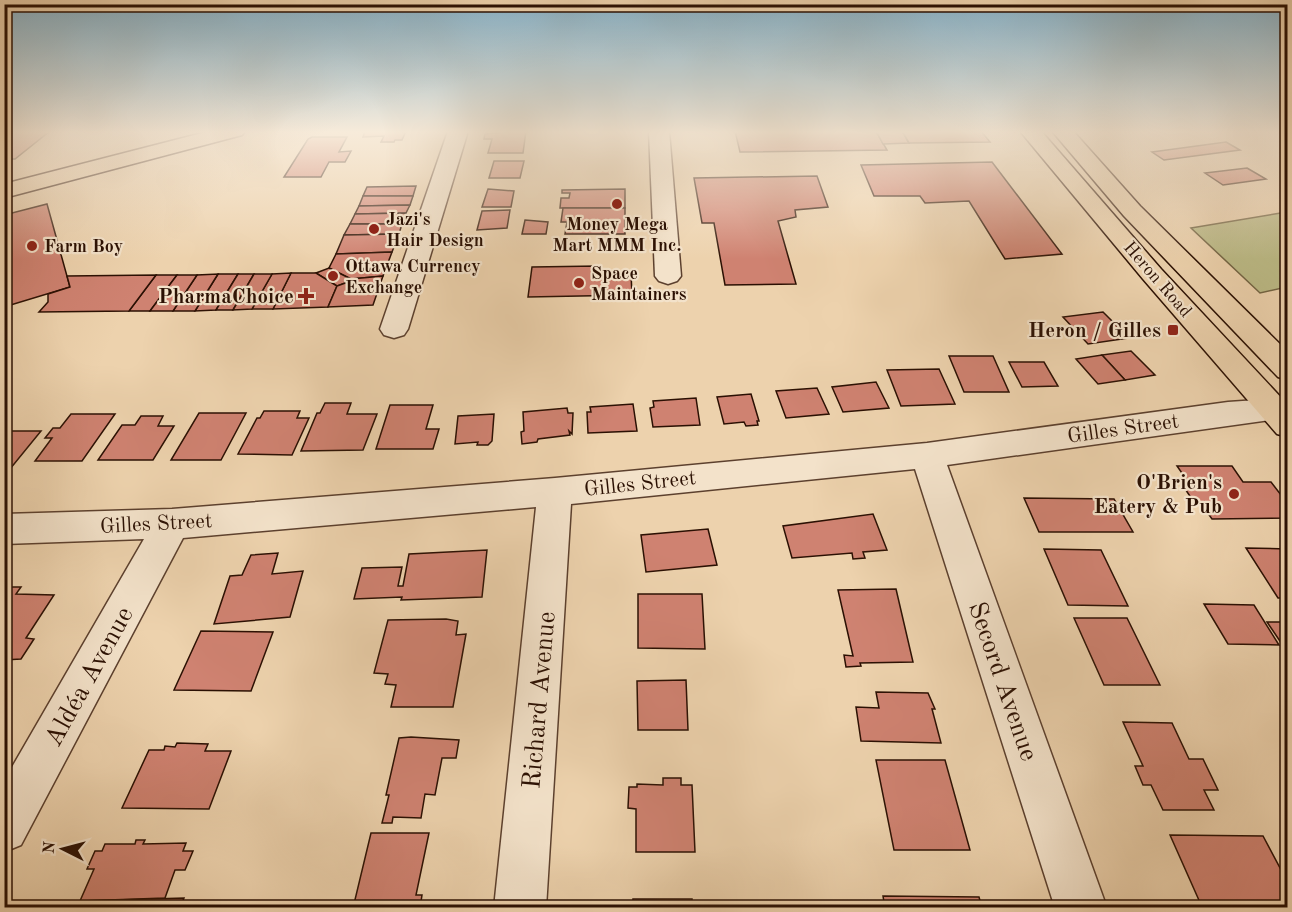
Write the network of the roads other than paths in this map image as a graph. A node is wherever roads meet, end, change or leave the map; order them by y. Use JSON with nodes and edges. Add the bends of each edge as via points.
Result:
{"nodes":[{"id":1,"x":68,"y":174,"type":"edge"},
{"id":2,"x":444,"y":174,"type":"edge"},
{"id":3,"x":663,"y":174,"type":"edge"},
{"id":4,"x":1067,"y":174,"type":"edge"},
{"id":5,"x":1100,"y":174,"type":"edge"},
{"id":6,"x":4,"y":190,"type":"edge"},
{"id":7,"x":668,"y":276,"type":"dead end"},
{"id":8,"x":394,"y":329,"type":"dead end"},
{"id":9,"x":1287,"y":370,"type":"edge"},
{"id":10,"x":1280,"y":418,"type":"edge"},
{"id":11,"x":927,"y":455,"type":"junction"},
{"id":12,"x":555,"y":492,"type":"junction"},
{"id":13,"x":172,"y":524,"type":"junction"},
{"id":14,"x":4,"y":529,"type":"edge"},
{"id":15,"x":4,"y":828,"type":"edge"},
{"id":16,"x":520,"y":908,"type":"edge"},
{"id":17,"x":1081,"y":908,"type":"edge"}],
"edges":[{"from":1,"to":6,"type":"main road"},
{"from":2,"to":8,"type":"street"},
{"from":3,"to":7,"type":"street"},
{"from":4,"to":10,"type":"main road","name":"Heron Road"},
{"from":5,"to":9,"type":"main road","name":"Heron Road"},
{"from":10,"to":11,"type":"street","name":"Gilles Street","via":[[1228,413]]},
{"from":11,"to":12,"type":"street","name":"Gilles Street"},
{"from":11,"to":17,"type":"street","name":"Secord Avenue"},
{"from":12,"to":13,"type":"street","name":"Gilles Street"},
{"from":12,"to":16,"type":"street","name":"Richard Avenue"},
{"from":13,"to":14,"type":"street","name":"Gilles Street"},
{"from":13,"to":15,"type":"street","name":"Aldéa Avenue"}]}
